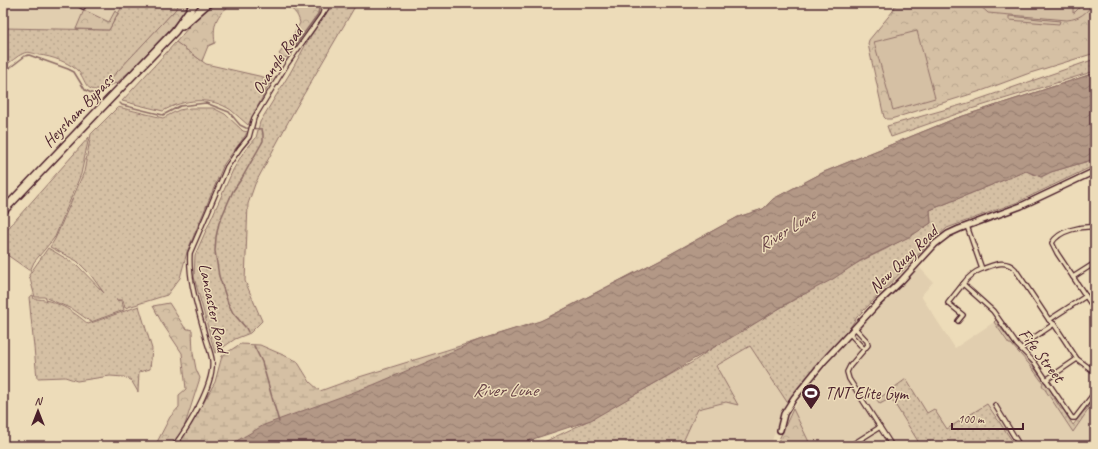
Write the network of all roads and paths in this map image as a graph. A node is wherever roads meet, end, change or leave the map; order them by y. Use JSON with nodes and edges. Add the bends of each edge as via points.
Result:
{"nodes":[{"id":1,"x":76,"y":3,"type":"edge"},
{"id":2,"x":195,"y":3,"type":"edge"},
{"id":3,"x":208,"y":3,"type":"edge"},
{"id":4,"x":324,"y":3,"type":"edge"},
{"id":5,"x":330,"y":3,"type":"edge"},
{"id":6,"x":83,"y":7,"type":"dead end"},
{"id":7,"x":322,"y":15,"type":"junction"},
{"id":8,"x":175,"y":31,"type":"junction"},
{"id":9,"x":251,"y":134,"type":"joint"},
{"id":10,"x":1094,"y":172,"type":"edge"},
{"id":11,"x":3,"y":211,"type":"edge"},
{"id":12,"x":967,"y":226,"type":"junction"},
{"id":13,"x":1095,"y":227,"type":"edge"},
{"id":14,"x":1095,"y":263,"type":"edge"},
{"id":15,"x":982,"y":269,"type":"junction"},
{"id":16,"x":1073,"y":277,"type":"junction"},
{"id":17,"x":963,"y":284,"type":"junction"},
{"id":18,"x":1086,"y":296,"type":"junction"},
{"id":19,"x":1095,"y":310,"type":"edge"},
{"id":20,"x":1050,"y":320,"type":"junction"},
{"id":21,"x":958,"y":321,"type":"dead end"},
{"id":22,"x":1054,"y":324,"type":"junction"},
{"id":23,"x":855,"y":328,"type":"junction"},
{"id":24,"x":849,"y":333,"type":"junction"},
{"id":25,"x":864,"y":349,"type":"junction"},
{"id":26,"x":1021,"y":349,"type":"junction"},
{"id":27,"x":1077,"y":359,"type":"junction"},
{"id":28,"x":1095,"y":372,"type":"edge"},
{"id":29,"x":1046,"y":380,"type":"junction"},
{"id":30,"x":1095,"y":392,"type":"edge"},
{"id":31,"x":995,"y":404,"type":"dead end"},
{"id":32,"x":880,"y":427,"type":"junction"},
{"id":33,"x":780,"y":430,"type":"dead end"},
{"id":34,"x":1095,"y":442,"type":"edge"},
{"id":35,"x":174,"y":446,"type":"edge"},
{"id":36,"x":850,"y":446,"type":"edge"},
{"id":37,"x":892,"y":446,"type":"edge"},
{"id":38,"x":1020,"y":446,"type":"edge"},
{"id":39,"x":1093,"y":446,"type":"edge"}],
"edges":[{"from":1,"to":6,"type":"street"},
{"from":2,"to":8,"type":"highway","name":"Heysham Bypass"},
{"from":3,"to":8,"type":"highway","name":"Heysham Bypass"},
{"from":4,"to":7,"type":"street","name":"Ovangle Road"},
{"from":5,"to":7,"type":"street","name":"Ovangle Road"},
{"from":7,"to":9,"type":"street","name":"Ovangle Road","via":[[287,64],[254,121]]},
{"from":8,"to":11,"type":"highway","name":"Heysham Bypass"},
{"from":9,"to":35,"type":"street","name":"Lancaster Road","via":[[227,167],[190,253],[191,281],[212,361],[202,399]]},
{"from":10,"to":12,"type":"street","name":"New Quay Road","via":[[1021,206]]},
{"from":12,"to":15,"type":"street"},
{"from":12,"to":23,"type":"street","name":"New Quay Road","via":[[948,234],[935,244]]},
{"from":13,"to":16,"type":"street","via":[[1069,230],[1053,241],[1053,247]]},
{"from":14,"to":16,"type":"street"},
{"from":15,"to":17,"type":"street","via":[[968,276]]},
{"from":15,"to":20,"type":"street","via":[[1001,263],[1011,265]]},
{"from":16,"to":18,"type":"street"},
{"from":17,"to":21,"type":"street","via":[[948,303],[963,315]]},
{"from":17,"to":26,"type":"street","name":"Fife Street","via":[[993,310]]},
{"from":18,"to":19,"type":"street"},
{"from":18,"to":20,"type":"street"},
{"from":20,"to":22,"type":"street"},
{"from":22,"to":26,"type":"street"},
{"from":22,"to":27,"type":"street"},
{"from":23,"to":24,"type":"street","name":"New Quay Road"},
{"from":23,"to":25,"type":"street","via":[[867,341],[868,345]]},
{"from":24,"to":25,"type":"street"},
{"from":24,"to":33,"type":"street","name":"New Quay Road","via":[[794,398],[784,414]]},
{"from":25,"to":32,"type":"street","via":[[847,372]]},
{"from":26,"to":29,"type":"street","name":"Fife Street","via":[[1035,363]]},
{"from":27,"to":28,"type":"street"},
{"from":27,"to":29,"type":"street"},
{"from":29,"to":30,"type":"street","name":"Fife Street","via":[[1072,418],[1079,415]]},
{"from":31,"to":38,"type":"street"},
{"from":32,"to":36,"type":"street"},
{"from":32,"to":37,"type":"street"},
{"from":34,"to":39,"type":"street"}]}
